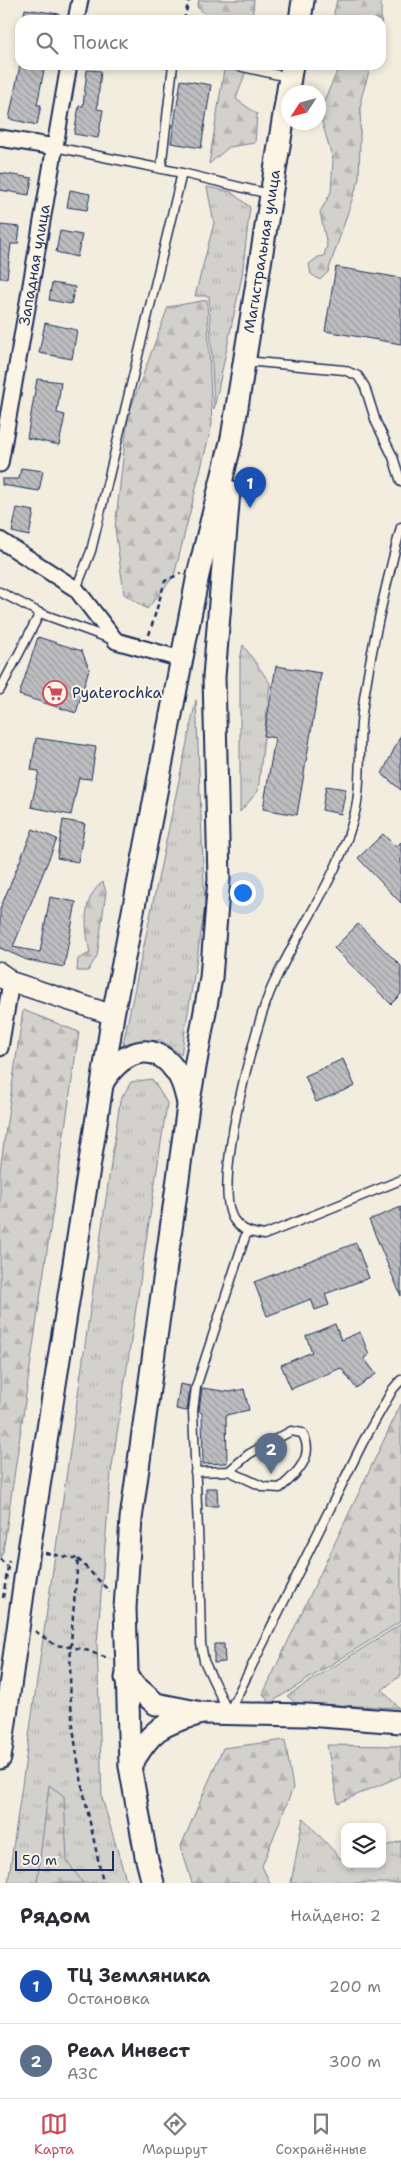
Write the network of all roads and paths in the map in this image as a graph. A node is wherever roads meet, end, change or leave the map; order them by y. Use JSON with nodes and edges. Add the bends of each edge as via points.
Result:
{"nodes":[{"id":1,"x":80,"y":0,"type":"edge"},
{"id":2,"x":189,"y":0,"type":"edge"},
{"id":3,"x":303,"y":0,"type":"edge"},
{"id":4,"x":77,"y":15,"type":"edge"},
{"id":5,"x":185,"y":15,"type":"edge"},
{"id":6,"x":301,"y":15,"type":"edge"},
{"id":7,"x":68,"y":70,"type":"edge"},
{"id":8,"x":173,"y":70,"type":"edge"},
{"id":9,"x":290,"y":71,"type":"edge"},
{"id":10,"x":0,"y":138,"type":"edge"},
{"id":11,"x":55,"y":147,"type":"junction"},
{"id":12,"x":161,"y":169,"type":"junction"},
{"id":13,"x":182,"y":173,"type":"junction"},
{"id":14,"x":270,"y":194,"type":"junction"},
{"id":15,"x":245,"y":361,"type":"junction"},
{"id":16,"x":232,"y":438,"type":"junction"},
{"id":17,"x":0,"y":464,"type":"edge"},
{"id":18,"x":401,"y":482,"type":"edge"},
{"id":19,"x":401,"y":527,"type":"edge"},
{"id":20,"x":0,"y":540,"type":"edge"},
{"id":21,"x":182,"y":572,"type":"dead end"},
{"id":22,"x":76,"y":590,"type":"junction"},
{"id":23,"x":0,"y":592,"type":"edge"},
{"id":24,"x":40,"y":612,"type":"junction"},
{"id":25,"x":116,"y":641,"type":"junction"},
{"id":26,"x":144,"y":649,"type":"junction"},
{"id":27,"x":181,"y":659,"type":"junction"},
{"id":28,"x":0,"y":690,"type":"edge"},
{"id":29,"x":0,"y":966,"type":"edge"},
{"id":30,"x":6,"y":980,"type":"edge"},
{"id":31,"x":113,"y":1015,"type":"junction"},
{"id":32,"x":0,"y":1048,"type":"edge"},
{"id":33,"x":103,"y":1082,"type":"junction"},
{"id":34,"x":188,"y":1106,"type":"junction"},
{"id":35,"x":401,"y":1180,"type":"edge"},
{"id":36,"x":247,"y":1232,"type":"junction"},
{"id":37,"x":401,"y":1380,"type":"edge"},
{"id":38,"x":229,"y":1471,"type":"junction"},
{"id":39,"x":195,"y":1472,"type":"junction"},
{"id":40,"x":20,"y":1553,"type":"junction"},
{"id":41,"x":78,"y":1558,"type":"junction"},
{"id":42,"x":0,"y":1559,"type":"edge"},
{"id":43,"x":8,"y":1566,"type":"junction"},
{"id":44,"x":3,"y":1598,"type":"dead end"},
{"id":45,"x":125,"y":1608,"type":"junction"},
{"id":46,"x":20,"y":1617,"type":"junction"},
{"id":47,"x":71,"y":1648,"type":"junction"},
{"id":48,"x":126,"y":1671,"type":"junction"},
{"id":49,"x":202,"y":1713,"type":"junction"},
{"id":50,"x":229,"y":1714,"type":"junction"},
{"id":51,"x":401,"y":1722,"type":"edge"},
{"id":52,"x":0,"y":1758,"type":"edge"},
{"id":53,"x":130,"y":1766,"type":"junction"},
{"id":54,"x":103,"y":1883,"type":"edge"},
{"id":55,"x":153,"y":1883,"type":"edge"}],
"edges":[{"from":1,"to":4,"type":"street"},
{"from":2,"to":5,"type":"path"},
{"from":3,"to":6,"type":"main road"},
{"from":7,"to":11,"type":"street","name":"Западная улица"},
{"from":8,"to":12,"type":"lane"},
{"from":9,"to":14,"type":"main road","name":"Магистральная улица"},
{"from":10,"to":11,"type":"street"},
{"from":11,"to":12,"type":"lane"},
{"from":11,"to":17,"type":"street","name":"Западная улица"},
{"from":12,"to":13,"type":"lane"},
{"from":13,"to":14,"type":"lane"},
{"from":13,"to":22,"type":"lane","via":[[91,551]]},
{"from":14,"to":15,"type":"main road","name":"Магистральная улица"},
{"from":15,"to":16,"type":"main road","name":"Магистральная улица"},
{"from":15,"to":18,"type":"lane","via":[[344,370],[358,376]]},
{"from":16,"to":27,"type":"main road"},
{"from":16,"to":34,"type":"main road","via":[[214,677],[219,879],[211,978]]},
{"from":19,"to":36,"type":"lane","via":[[377,621],[362,714],[356,808],[341,854],[272,989],[242,1085],[227,1176],[227,1204],[234,1220]]},
{"from":20,"to":22,"type":"street"},
{"from":21,"to":26,"type":"path","via":[[165,581]]},
{"from":22,"to":25,"type":"street"},
{"from":23,"to":24,"type":"lane"},
{"from":24,"to":25,"type":"lane"},
{"from":24,"to":28,"type":"lane"},
{"from":25,"to":26,"type":"street"},
{"from":26,"to":27,"type":"street"},
{"from":27,"to":31,"type":"main road"},
{"from":29,"to":30,"type":"lane","via":[[10,973]]},
{"from":30,"to":31,"type":"street"},
{"from":30,"to":32,"type":"street"},
{"from":31,"to":33,"type":"main road"},
{"from":33,"to":34,"type":"main road","via":[[111,1068],[121,1060],[133,1053],[149,1052],[163,1057],[175,1070],[184,1085]]},
{"from":33,"to":40,"type":"main road"},
{"from":34,"to":45,"type":"main road","via":[[131,1519]]},
{"from":35,"to":36,"type":"lane","via":[[264,1235]]},
{"from":36,"to":39,"type":"lane","via":[[196,1387],[192,1411]]},
{"from":37,"to":50,"type":"lane","via":[[363,1442]]},
{"from":38,"to":38,"type":"lane","via":[[249,1454],[291,1431],[302,1433],[308,1442],[307,1455],[294,1477],[280,1488],[264,1487]]},
{"from":38,"to":39,"type":"lane"},
{"from":39,"to":50,"type":"lane","via":[[201,1644],[204,1662]]},
{"from":40,"to":41,"type":"path"},
{"from":40,"to":43,"type":"path"},
{"from":40,"to":46,"type":"main road"},
{"from":41,"to":45,"type":"path"},
{"from":41,"to":47,"type":"path"},
{"from":42,"to":43,"type":"path"},
{"from":43,"to":44,"type":"path"},
{"from":45,"to":48,"type":"main road"},
{"from":46,"to":47,"type":"path","via":[[46,1641]]},
{"from":46,"to":52,"type":"main road"},
{"from":47,"to":48,"type":"path","via":[[84,1649]]},
{"from":47,"to":54,"type":"path","via":[[71,1703],[78,1761]]},
{"from":48,"to":49,"type":"main road","via":[[156,1704]]},
{"from":48,"to":53,"type":"main road"},
{"from":49,"to":50,"type":"main road"},
{"from":49,"to":53,"type":"main road","via":[[157,1729],[146,1739]]},
{"from":50,"to":51,"type":"main road","via":[[306,1715]]},
{"from":53,"to":55,"type":"main road"}]}
